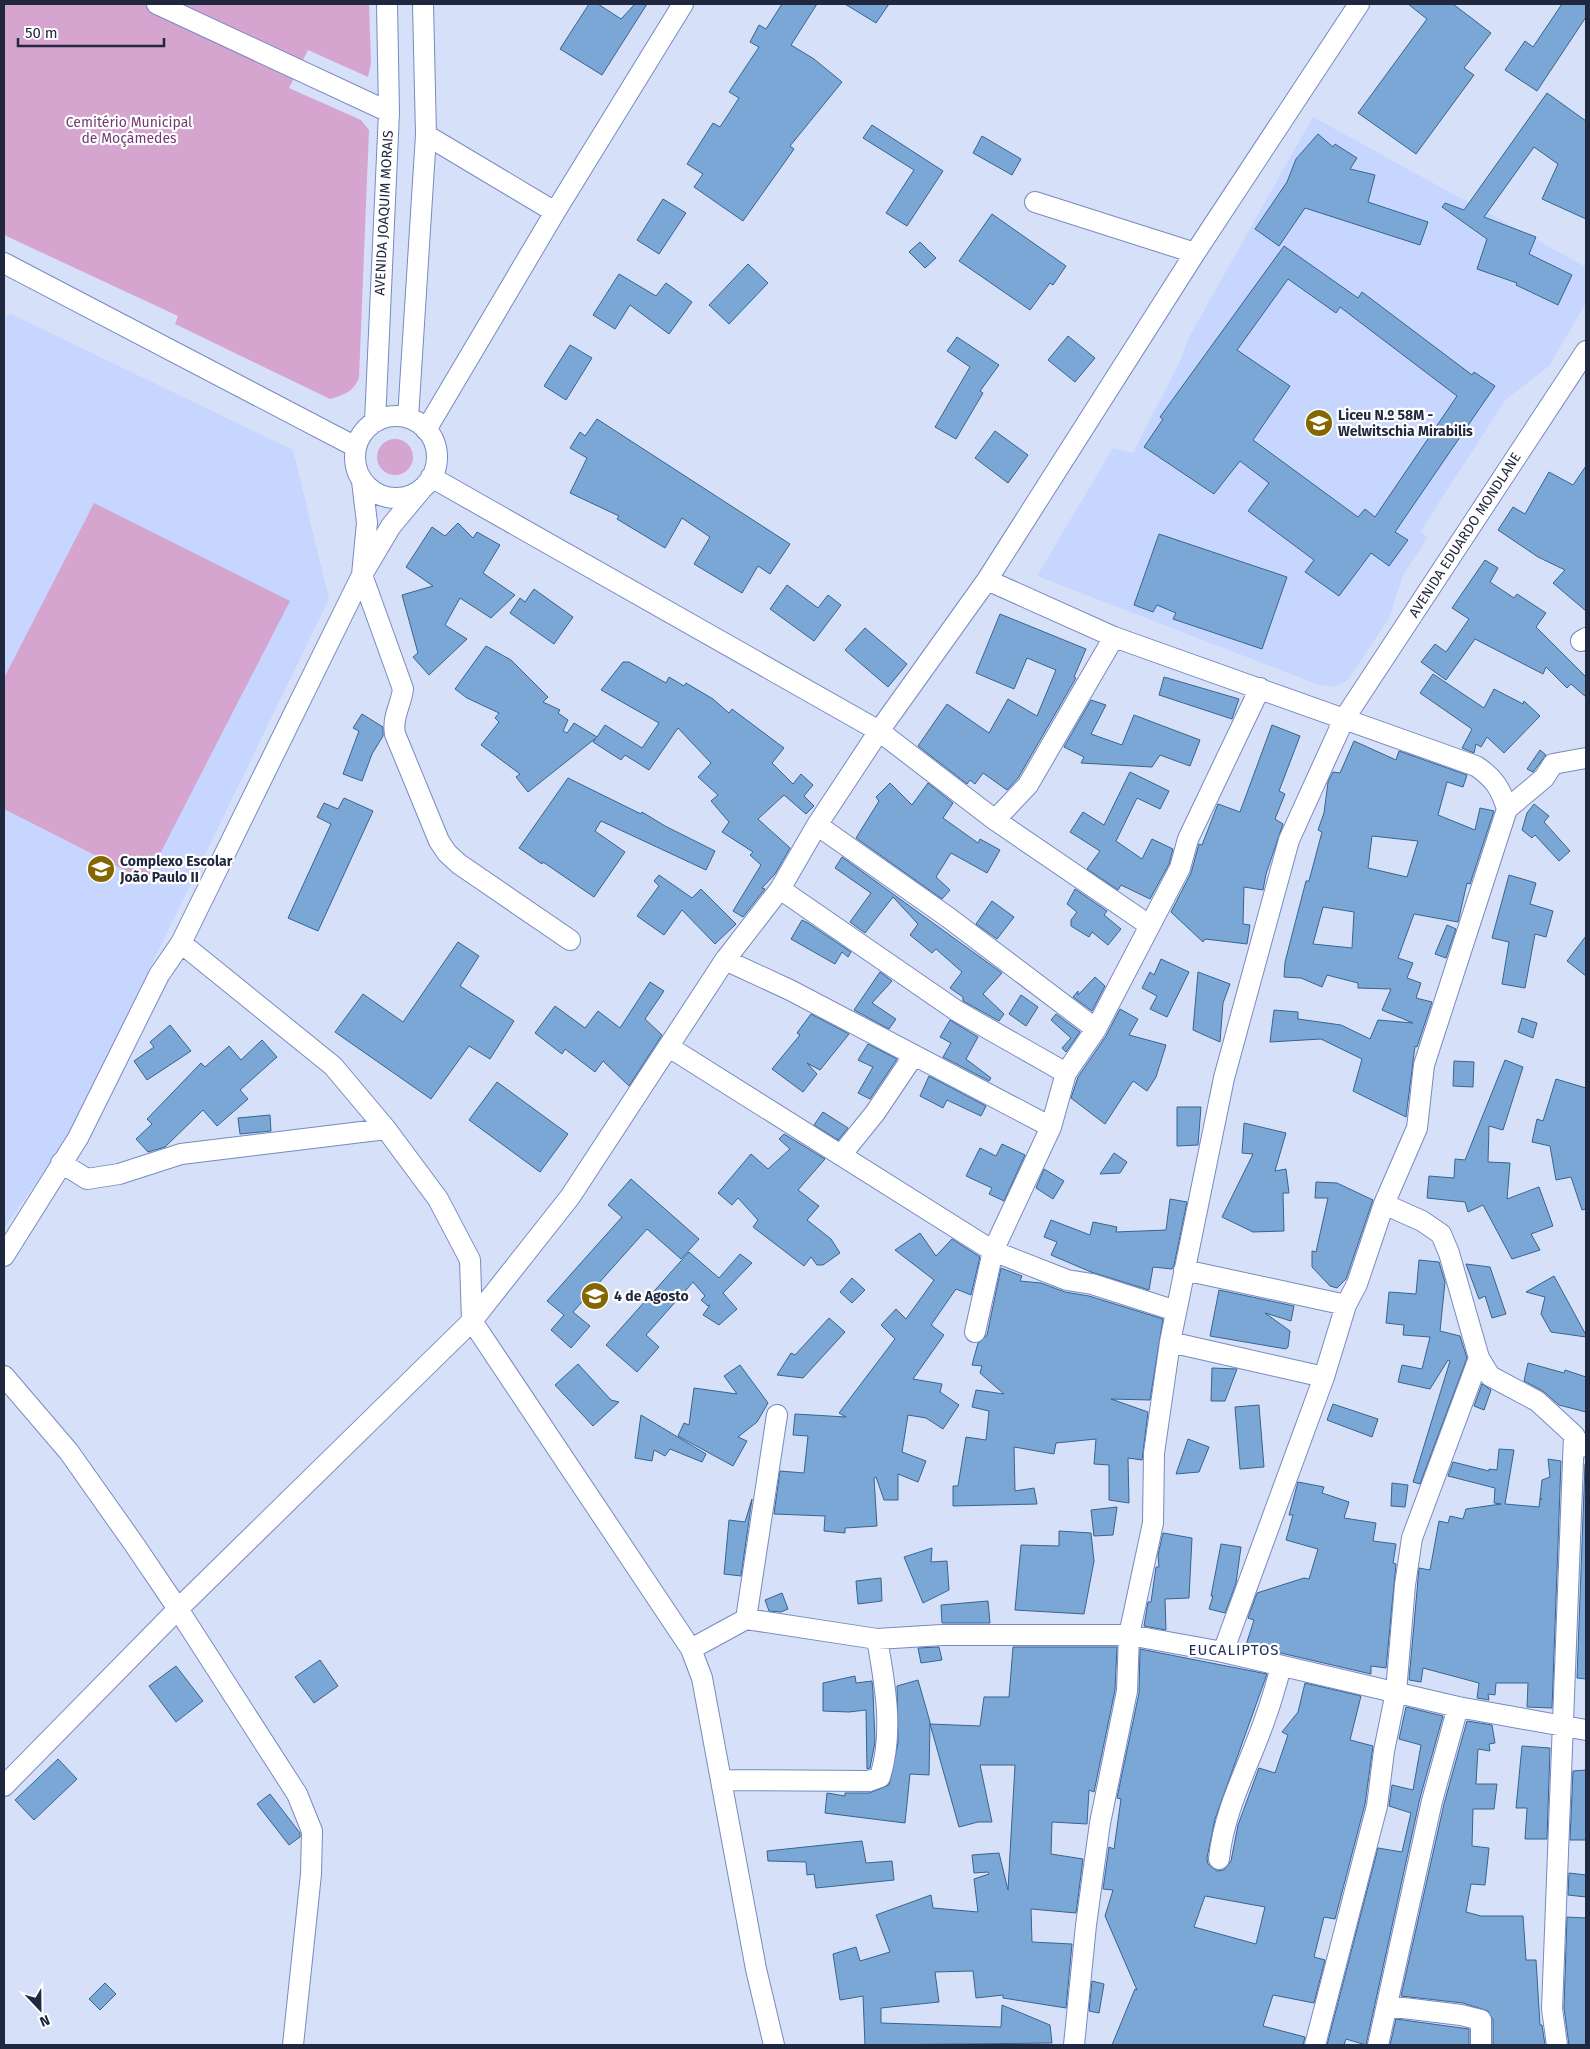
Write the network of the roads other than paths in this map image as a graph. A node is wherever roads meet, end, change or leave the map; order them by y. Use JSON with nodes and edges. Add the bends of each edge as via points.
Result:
{"nodes":[{"id":1,"x":157,"y":4,"type":"edge"},
{"id":2,"x":387,"y":4,"type":"edge"},
{"id":3,"x":423,"y":4,"type":"edge"},
{"id":4,"x":683,"y":4,"type":"edge"},
{"id":5,"x":1359,"y":4,"type":"edge"},
{"id":6,"x":389,"y":112,"type":"junction"},
{"id":7,"x":426,"y":135,"type":"junction"},
{"id":8,"x":1035,"y":202,"type":"dead end"},
{"id":9,"x":554,"y":212,"type":"junction"},
{"id":10,"x":1195,"y":254,"type":"junction"},
{"id":11,"x":4,"y":263,"type":"edge"},
{"id":12,"x":1586,"y":351,"type":"edge"},
{"id":13,"x":408,"y":418,"type":"junction"},
{"id":14,"x":375,"y":422,"type":"junction"},
{"id":15,"x":426,"y":430,"type":"junction"},
{"id":16,"x":356,"y":447,"type":"junction"},
{"id":17,"x":362,"y":481,"type":"junction"},
{"id":18,"x":427,"y":482,"type":"junction"},
{"id":19,"x":362,"y":575,"type":"junction"},
{"id":20,"x":987,"y":580,"type":"junction"},
{"id":21,"x":1114,"y":637,"type":"junction"},
{"id":22,"x":1260,"y":688,"type":"junction"},
{"id":23,"x":1344,"y":719,"type":"junction"},
{"id":24,"x":879,"y":731,"type":"junction"},
{"id":25,"x":1586,"y":758,"type":"edge"},
{"id":26,"x":1507,"y":809,"type":"junction"},
{"id":27,"x":994,"y":820,"type":"junction"},
{"id":28,"x":817,"y":825,"type":"junction"},
{"id":29,"x":780,"y":889,"type":"junction"},
{"id":30,"x":1149,"y":926,"type":"junction"},
{"id":31,"x":570,"y":940,"type":"dead end"},
{"id":32,"x":181,"y":943,"type":"junction"},
{"id":33,"x":725,"y":960,"type":"junction"},
{"id":34,"x":1096,"y":1029,"type":"junction"},
{"id":35,"x":669,"y":1047,"type":"junction"},
{"id":36,"x":914,"y":1056,"type":"junction"},
{"id":37,"x":1066,"y":1073,"type":"junction"},
{"id":38,"x":1051,"y":1127,"type":"junction"},
{"id":39,"x":386,"y":1129,"type":"junction"},
{"id":40,"x":842,"y":1155,"type":"junction"},
{"id":41,"x":62,"y":1162,"type":"junction"},
{"id":42,"x":1384,"y":1204,"type":"junction"},
{"id":43,"x":993,"y":1250,"type":"junction"},
{"id":44,"x":4,"y":1256,"type":"edge"},
{"id":45,"x":1184,"y":1270,"type":"junction"},
{"id":46,"x":1346,"y":1304,"type":"junction"},
{"id":47,"x":1176,"y":1311,"type":"junction"},
{"id":48,"x":472,"y":1321,"type":"junction"},
{"id":49,"x":976,"y":1332,"type":"dead end"},
{"id":50,"x":1170,"y":1342,"type":"junction"},
{"id":51,"x":1480,"y":1358,"type":"junction"},
{"id":52,"x":4,"y":1376,"type":"edge"},
{"id":53,"x":1324,"y":1377,"type":"junction"},
{"id":54,"x":777,"y":1415,"type":"dead end"},
{"id":55,"x":1574,"y":1435,"type":"junction"},
{"id":56,"x":1586,"y":1453,"type":"edge"},
{"id":57,"x":178,"y":1609,"type":"junction"},
{"id":58,"x":746,"y":1620,"type":"junction"},
{"id":59,"x":1129,"y":1635,"type":"junction"},
{"id":60,"x":877,"y":1639,"type":"junction"},
{"id":61,"x":691,"y":1650,"type":"junction"},
{"id":62,"x":1224,"y":1652,"type":"junction"},
{"id":63,"x":1281,"y":1668,"type":"junction"},
{"id":64,"x":1396,"y":1692,"type":"junction"},
{"id":65,"x":1458,"y":1707,"type":"junction"},
{"id":66,"x":1561,"y":1726,"type":"junction"},
{"id":67,"x":1586,"y":1730,"type":"edge"},
{"id":68,"x":721,"y":1780,"type":"junction"},
{"id":69,"x":4,"y":1786,"type":"edge"},
{"id":70,"x":1219,"y":1859,"type":"dead end"},
{"id":71,"x":1387,"y":2006,"type":"junction"},
{"id":72,"x":293,"y":2045,"type":"edge"},
{"id":73,"x":774,"y":2045,"type":"edge"},
{"id":74,"x":1074,"y":2045,"type":"edge"},
{"id":75,"x":1315,"y":2045,"type":"edge"},
{"id":76,"x":1378,"y":2045,"type":"edge"},
{"id":77,"x":1481,"y":2045,"type":"edge"},
{"id":78,"x":1557,"y":2045,"type":"edge"}],
"edges":[{"from":1,"to":6,"type":"street"},
{"from":2,"to":6,"type":"street","name":"AVENIDA JOAQUIM MORAIS"},
{"from":3,"to":7,"type":"street"},
{"from":4,"to":9,"type":"street"},
{"from":5,"to":10,"type":"street"},
{"from":6,"to":14,"type":"street","name":"AVENIDA JOAQUIM MORAIS"},
{"from":7,"to":9,"type":"street"},
{"from":7,"to":13,"type":"street"},
{"from":8,"to":10,"type":"street"},
{"from":9,"to":15,"type":"street"},
{"from":10,"to":20,"type":"street"},
{"from":11,"to":16,"type":"street"},
{"from":12,"to":23,"type":"street","name":"AVENIDA EDUARDO MONDLANE"},
{"from":13,"to":14,"type":"street","via":[[397,416]]},
{"from":13,"to":15,"type":"street"},
{"from":14,"to":16,"type":"street","via":[[360,437]]},
{"from":15,"to":18,"type":"street","via":[[436,453],[436,465]]},
{"from":16,"to":17,"type":"street","via":[[356,464]]},
{"from":17,"to":18,"type":"street","via":[[384,496],[397,498],[411,495]]},
{"from":17,"to":19,"type":"street","via":[[367,523]]},
{"from":18,"to":19,"type":"street","via":[[391,526]]},
{"from":18,"to":24,"type":"street"},
{"from":19,"to":31,"type":"street","via":[[403,689],[393,722],[395,734],[440,841],[459,864]]},
{"from":19,"to":32,"type":"street"},
{"from":20,"to":21,"type":"street"},
{"from":20,"to":24,"type":"street"},
{"from":21,"to":22,"type":"street"},
{"from":21,"to":27,"type":"street","via":[[1028,785]]},
{"from":22,"to":23,"type":"street"},
{"from":22,"to":30,"type":"street","via":[[1188,839],[1180,868]]},
{"from":23,"to":26,"type":"street","via":[[1476,766],[1492,776]]},
{"from":23,"to":45,"type":"street","name":"AVENIDA EDUARDO MONDLANE","via":[[1289,840],[1224,1078]]},
{"from":24,"to":27,"type":"street"},
{"from":24,"to":28,"type":"street"},
{"from":25,"to":26,"type":"street","via":[[1554,764],[1544,778]]},
{"from":26,"to":42,"type":"street","via":[[1424,1065],[1417,1128]]},
{"from":27,"to":30,"type":"street"},
{"from":28,"to":29,"type":"street"},
{"from":28,"to":34,"type":"street","via":[[949,918]]},
{"from":29,"to":33,"type":"street"},
{"from":29,"to":37,"type":"street","via":[[957,1010]]},
{"from":30,"to":34,"type":"street"},
{"from":32,"to":39,"type":"street","via":[[333,1066]]},
{"from":32,"to":41,"type":"street","via":[[159,975],[78,1138]]},
{"from":33,"to":35,"type":"street"},
{"from":33,"to":36,"type":"street","via":[[790,990]]},
{"from":34,"to":37,"type":"street"},
{"from":35,"to":40,"type":"street"},
{"from":35,"to":48,"type":"street","via":[[570,1197]]},
{"from":36,"to":38,"type":"street"},
{"from":36,"to":40,"type":"street"},
{"from":37,"to":38,"type":"street"},
{"from":38,"to":43,"type":"street"},
{"from":39,"to":41,"type":"street","via":[[181,1154],[119,1174],[87,1179]]},
{"from":39,"to":48,"type":"street","via":[[438,1199],[470,1260]]},
{"from":40,"to":43,"type":"street"},
{"from":41,"to":44,"type":"street"},
{"from":42,"to":46,"type":"street","via":[[1357,1284]]},
{"from":42,"to":51,"type":"street","via":[[1422,1221],[1440,1234],[1449,1253]]},
{"from":43,"to":47,"type":"street","via":[[1067,1280],[1092,1284]]},
{"from":43,"to":49,"type":"street"},
{"from":45,"to":46,"type":"street"},
{"from":45,"to":47,"type":"street","name":"AVENIDA EDUARDO MONDLANE"},
{"from":46,"to":53,"type":"street"},
{"from":47,"to":50,"type":"street","name":"AVENIDA EDUARDO MONDLANE"},
{"from":48,"to":57,"type":"street"},
{"from":48,"to":61,"type":"street"},
{"from":50,"to":53,"type":"street"},
{"from":50,"to":59,"type":"street","name":"AVENIDA EDUARDO MONDLANE","via":[[1154,1453],[1153,1523]]},
{"from":51,"to":55,"type":"street","via":[[1490,1376],[1536,1401]]},
{"from":51,"to":64,"type":"street","via":[[1412,1538]]},
{"from":52,"to":57,"type":"street","via":[[69,1452]]},
{"from":53,"to":62,"type":"street"},
{"from":54,"to":58,"type":"street"},
{"from":55,"to":56,"type":"street"},
{"from":55,"to":66,"type":"street"},
{"from":57,"to":69,"type":"street"},
{"from":57,"to":72,"type":"street","via":[[297,1794],[312,1831],[311,1874]]},
{"from":58,"to":60,"type":"street"},
{"from":58,"to":61,"type":"street"},
{"from":59,"to":60,"type":"street"},
{"from":59,"to":62,"type":"street"},
{"from":59,"to":74,"type":"street","name":"AVENIDA EDUARDO MONDLANE","via":[[1127,1692],[1100,1823]]},
{"from":60,"to":68,"type":"street","via":[[887,1698],[885,1761],[880,1777],[869,1781]]},
{"from":61,"to":68,"type":"street","via":[[702,1678]]},
{"from":62,"to":63,"type":"street"},
{"from":63,"to":64,"type":"street"},
{"from":63,"to":70,"type":"street","via":[[1222,1833]]},
{"from":64,"to":65,"type":"street"},
{"from":64,"to":75,"type":"street","via":[[1377,1806]]},
{"from":65,"to":66,"type":"street"},
{"from":65,"to":71,"type":"street","via":[[1432,1801]]},
{"from":66,"to":67,"type":"street"},
{"from":66,"to":78,"type":"street","via":[[1563,1754],[1552,2009]]},
{"from":68,"to":73,"type":"street","via":[[756,1969]]},
{"from":71,"to":76,"type":"street"},
{"from":71,"to":77,"type":"street","via":[[1481,2020]]}]}
